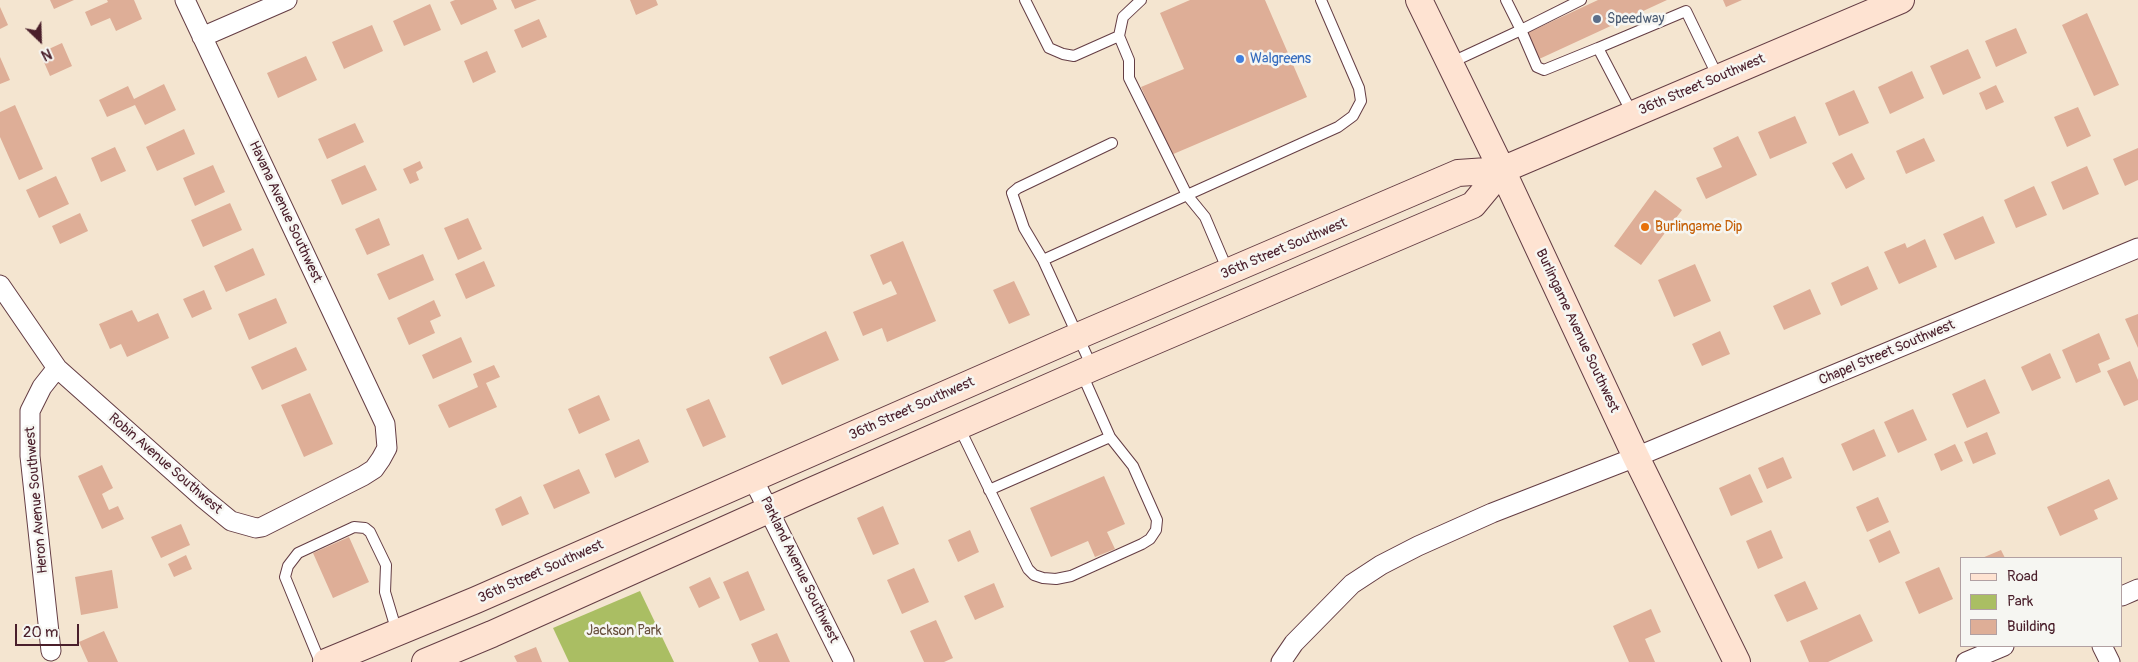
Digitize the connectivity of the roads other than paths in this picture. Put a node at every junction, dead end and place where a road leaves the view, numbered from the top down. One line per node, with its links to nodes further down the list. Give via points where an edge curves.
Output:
1 (185, 0): 14 (street, Havana Avenue Southwest)
2 (287, 0): 14 (street)
3 (1025, 0): 13 (lane, via 1049,48 1063,54 1074,56)
4 (1141, 0): 13 (lane, via 1123,17)
5 (1321, 0): 21 (lane, via 1359,88 1360,101 1354,116 1338,127)
6 (1419, 0): 16 (street, Burlingame Avenue Southwest)
7 (1506, 0): 12 (lane)
8 (1581, 0): 12 (lane)
9 (1681, 0): 11 (lane)
10 (1899, 0): 17 (street, 36th Street Southwest)
11 (1686, 10): 15 (lane); 17 (lane)
12 (1521, 30): 15 (lane, via 1537,67 1544,70); 16 (lane)
13 (1119, 36): 21 (lane, via 1129,60 1130,78)
14 (202, 37): 30 (street, Havana Avenue Southwest)
15 (1598, 48): 18 (lane)
16 (1450, 63): 20 (street, Burlingame Avenue Southwest)
17 (1718, 78): 18 (street, 36th Street Southwest)
18 (1632, 114): 20 (street, 36th Street Southwest)
19 (1112, 143): 23 (lane, via 1012,193 1024,228)
20 (1502, 170): 24 (street, 36th Street Southwest, via 1458,173); 27 (street, 36th Street Southwest, via 1473,204); 33 (street, Burlingame Avenue Southwest)
21 (1187, 195): 23 (lane); 24 (lane, via 1205,217)
22 (2138, 248): 33 (street, Chapel Street Southwest)
23 (1043, 260): 26 (lane)
24 (1229, 273): 26 (street, 36th Street Southwest); 27 (street, via 1220,293)
25 (0, 285): 28 (street)
26 (1078, 336): 29 (lane); 34 (street, 36th Street Southwest)
27 (1147, 344): 29 (street, 36th Street Southwest)
28 (57, 368): 30 (street, Robin Avenue Southwest, via 231,521 256,528 325,497 374,469 387,448); 42 (street, Heron Avenue Southwest, via 42,387 30,411 30,456)
29 (1087, 371): 31 (street, 36th Street Southwest); 32 (lane)
30 (385, 424)
31 (959, 427): 35 (lane); 36 (street, 36th Street Southwest)
32 (1110, 437): 35 (lane); 35 (lane, via 1133,466 1157,520 1156,530 1142,544 1079,572 1056,579 1034,575 1028,570)
33 (1636, 457): 47 (street, Chapel Street Southwest, via 1492,513 1381,566 1352,584 1325,609); 48 (street, Burlingame Avenue Southwest)
34 (753, 479): 36 (street, Parkland Avenue Southwest); 39 (street, 36th Street Southwest)
35 (989, 490)
36 (770, 510): 45 (street, 36th Street Southwest); 46 (street, Parkland Avenue Southwest)
37 (2138, 589): 38 (street)
38 (2123, 596)
39 (398, 632): 43 (lane, via 385,592 386,565 370,532 365,528 354,528 298,553 285,576); 44 (street, 36th Street Southwest)
40 (2002, 647): 49 (street)
41 (2102, 647): 50 (street)
42 (51, 651)
43 (320, 662)
44 (326, 662)
45 (425, 662)
46 (844, 662)
47 (1281, 662)
48 (1737, 662)
49 (1966, 662)
50 (2110, 662)

